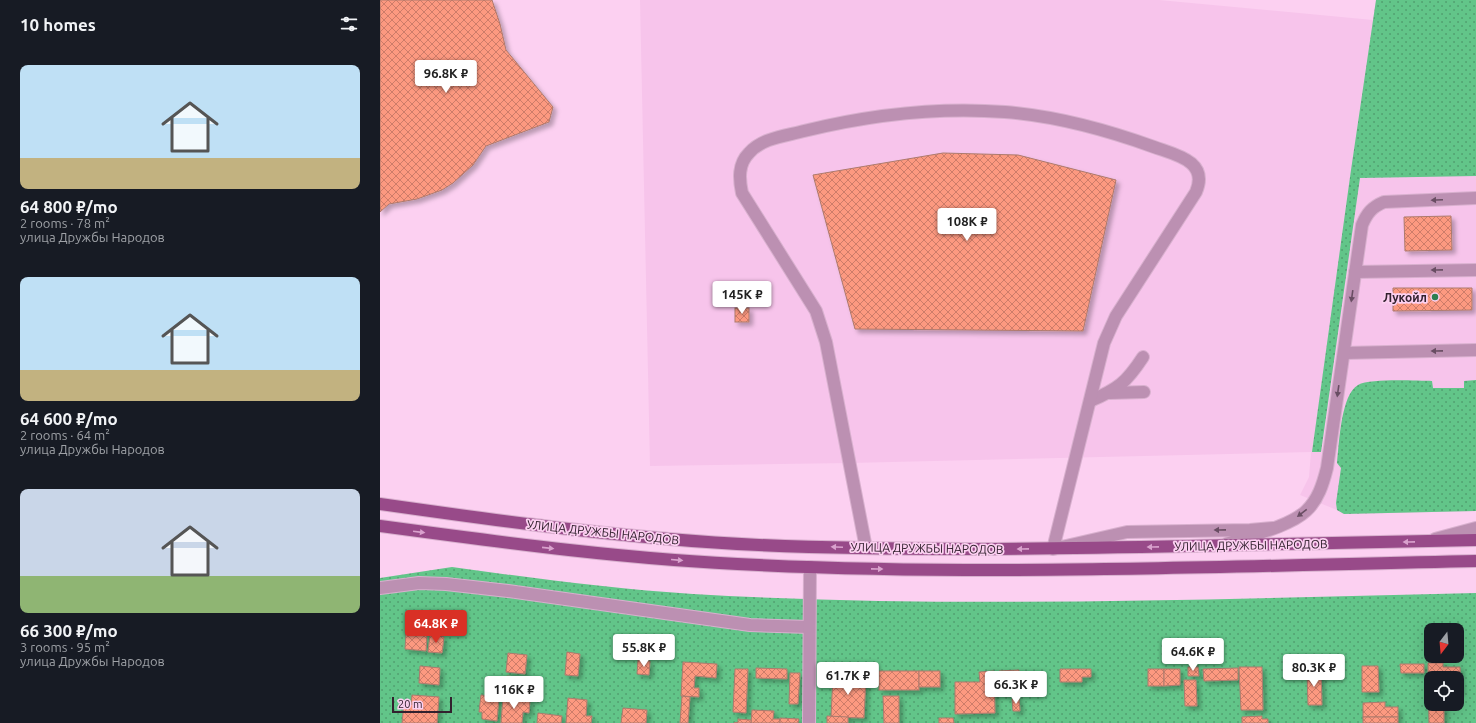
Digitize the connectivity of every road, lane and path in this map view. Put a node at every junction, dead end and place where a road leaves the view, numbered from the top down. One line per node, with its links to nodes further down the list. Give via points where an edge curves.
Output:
1 (1476, 198): 3 (lane, one-way to 3, via 1384,202 1374,206 1362,225)
2 (1476, 270): 3 (lane, one-way to 3)
3 (1355, 272): 5 (lane, one-way to 5)
4 (1476, 350): 5 (lane, one-way to 5)
5 (1344, 353): 12 (lane, one-way to 12, via 1327,468 1321,489 1306,512)
6 (1143, 357): 8 (lane, via 1123,383)
7 (1144, 392): 8 (lane)
8 (1110, 393): 9 (lane)
9 (1090, 401): 17 (lane, via 1104,343 1116,316 1199,185 1199,175 1195,166 1186,158 1087,126 1006,112 976,111 932,112 826,125 769,140 757,146 743,161 739,181 742,193 816,311 826,342); 18 (lane)
10 (380, 504): 17 (main road, УЛИЦА ДРУЖБЫ НАРОДОВ, one-way to 10, via 760,545 623,535)
11 (380, 526): 20 (main road, УЛИЦА ДРУЖБЫ НАРОДОВ, one-way to 20, via 613,554 719,563)
12 (1273, 528): 16 (lane); 18 (lane, one-way to 18, via 1127,532)
13 (1476, 528): 15 (lane)
14 (1476, 540): 15 (main road, УЛИЦА ДРУЖБЫ НАРОДОВ)
15 (1426, 541): 16 (main road, УЛИЦА ДРУЖБЫ НАРОДОВ, one-way to 16)
16 (1222, 545): 18 (main road, УЛИЦА ДРУЖБЫ НАРОДОВ, one-way to 18)
17 (866, 548): 18 (main road, УЛИЦА ДРУЖБЫ НАРОДОВ, one-way to 17)
18 (1053, 549)
19 (1476, 561): 20 (main road, УЛИЦА ДРУЖБЫ НАРОДОВ, one-way to 19, via 1018,570)
20 (810, 567): 22 (lane)
21 (380, 588): 22 (lane, via 419,583 446,584 750,625)
22 (809, 627): 23 (lane)
23 (809, 723)

